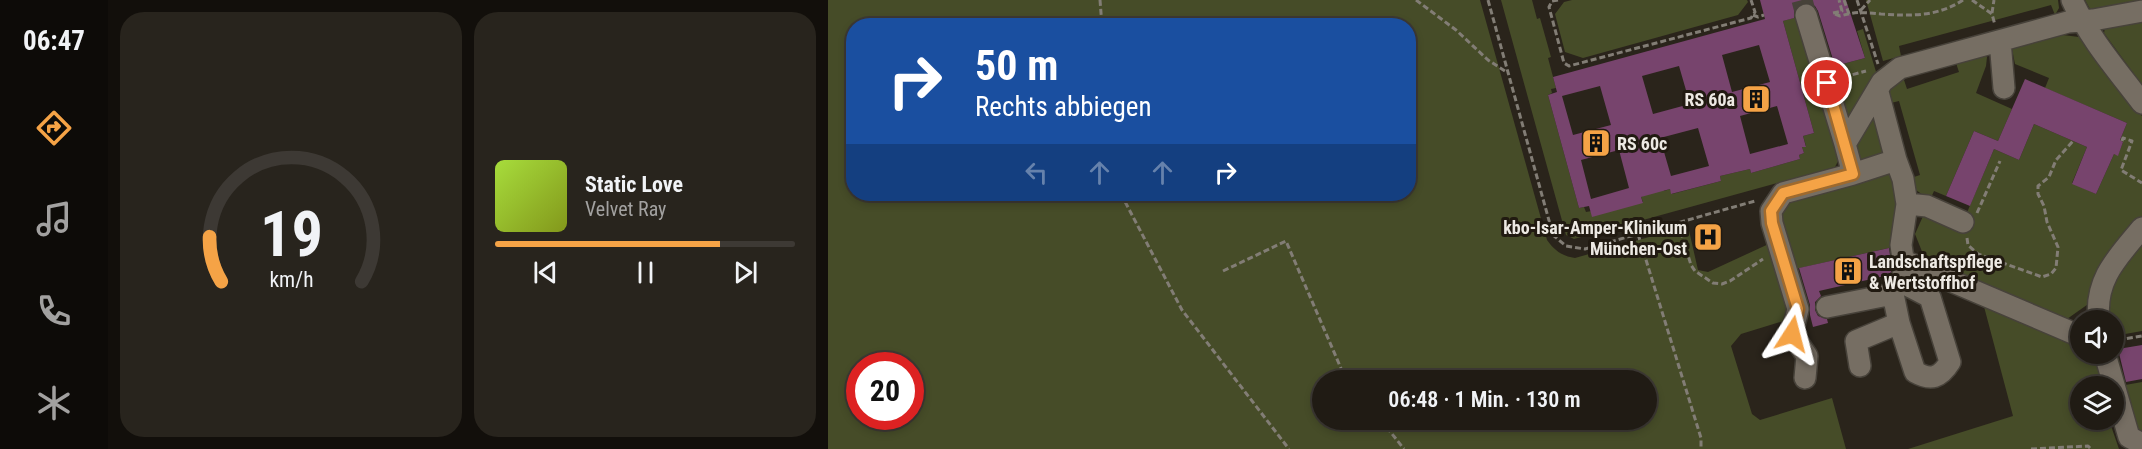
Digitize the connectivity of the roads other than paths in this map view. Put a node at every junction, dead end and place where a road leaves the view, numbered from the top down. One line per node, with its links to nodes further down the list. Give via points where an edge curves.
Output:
1 (2072, 0): 4 (lane)
2 (2142, 11): 4 (lane)
3 (1806, 15): 9 (lane)
4 (2081, 21): 5 (lane); 8 (lane)
5 (2000, 41): 6 (lane, via 1900,68); 7 (lane)
6 (1882, 78): 9 (lane); 10 (lane)
7 (2004, 88)
8 (2142, 103)
9 (1845, 144): 11 (lane)
10 (1896, 160): 11 (lane); 12 (lane)
11 (1853, 174): 23 (lane, via 1783,193 1771,211 1798,309 1792,334 1808,356)
12 (1907, 204): 13 (lane, via 1927,206); 15 (lane, via 1900,245)
13 (1969, 225)
14 (2142, 228): 18 (lane, via 2113,263 2101,286)
15 (1904, 261): 16 (lane, via 1905,272); 20 (lane)
16 (1897, 288): 17 (lane); 19 (lane); 19 (lane, via 1930,297 1950,362 1944,371 1934,377 1915,372)
17 (1827, 307)
18 (2098, 310)
19 (1899, 323): 22 (lane, via 1856,341)
20 (2070, 331)
21 (2118, 364): 24 (lane)
22 (1860, 366)
23 (1805, 378)
24 (2134, 443)

